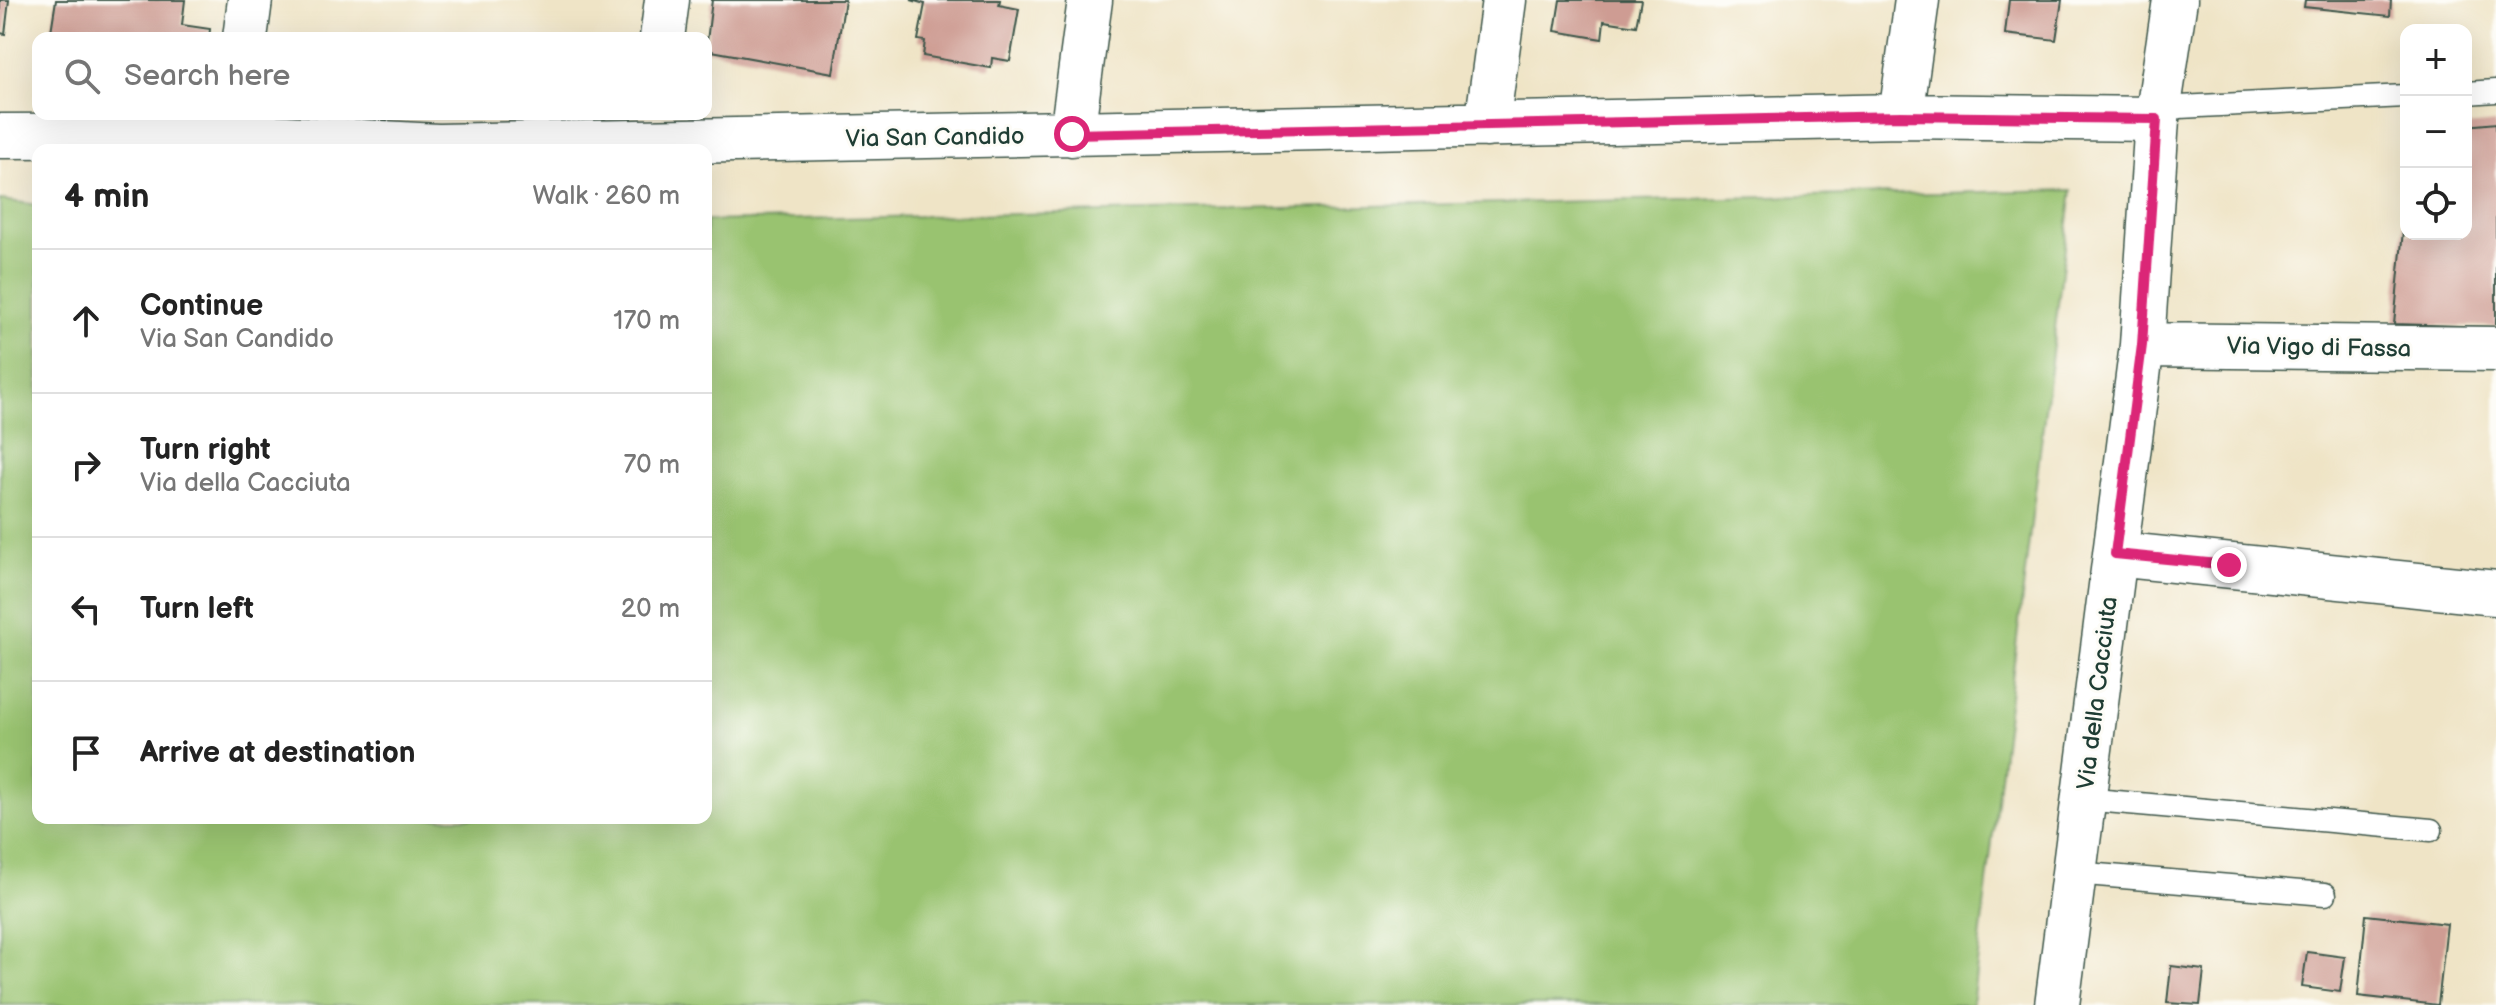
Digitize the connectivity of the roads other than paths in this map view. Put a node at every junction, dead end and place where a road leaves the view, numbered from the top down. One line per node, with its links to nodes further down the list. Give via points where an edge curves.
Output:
1 (250, 0): 7 (street)
2 (667, 0): 8 (street)
3 (1090, 0): 17 (street)
4 (1504, 0): 15 (street)
5 (1917, 0): 13 (street)
6 (2175, 0): 12 (street, Via della Cacciuta)
7 (246, 32)
8 (663, 32)
9 (2496, 91): 10 (lane)
10 (2472, 93)
11 (2400, 96): 12 (lane)
12 (2158, 114): 13 (street, Via San Candido); 21 (street, Via della Cacciuta)
13 (1901, 116): 15 (street, Via San Candido)
14 (233, 124): 18 (street, Via San Candido); 19 (street, Via San Candido)
15 (1487, 125): 17 (street, Via San Candido)
16 (650, 128): 17 (street, Via San Candido); 20 (street, Via San Candido)
17 (1072, 134)
18 (0, 136)
19 (419, 144)
20 (462, 144)
21 (2142, 345): 22 (street, Via Vigo di Fassa); 23 (street, Via della Cacciuta)
22 (2496, 349)
23 (2115, 554): 24 (street); 25 (street, Via della Cacciuta)
24 (2496, 593)
25 (2083, 799): 26 (lane); 27 (street, Via della Cacciuta)
26 (2431, 830)
27 (2074, 873): 28 (lane); 29 (street, Via della Cacciuta)
28 (2325, 894)
29 (2057, 1005)

